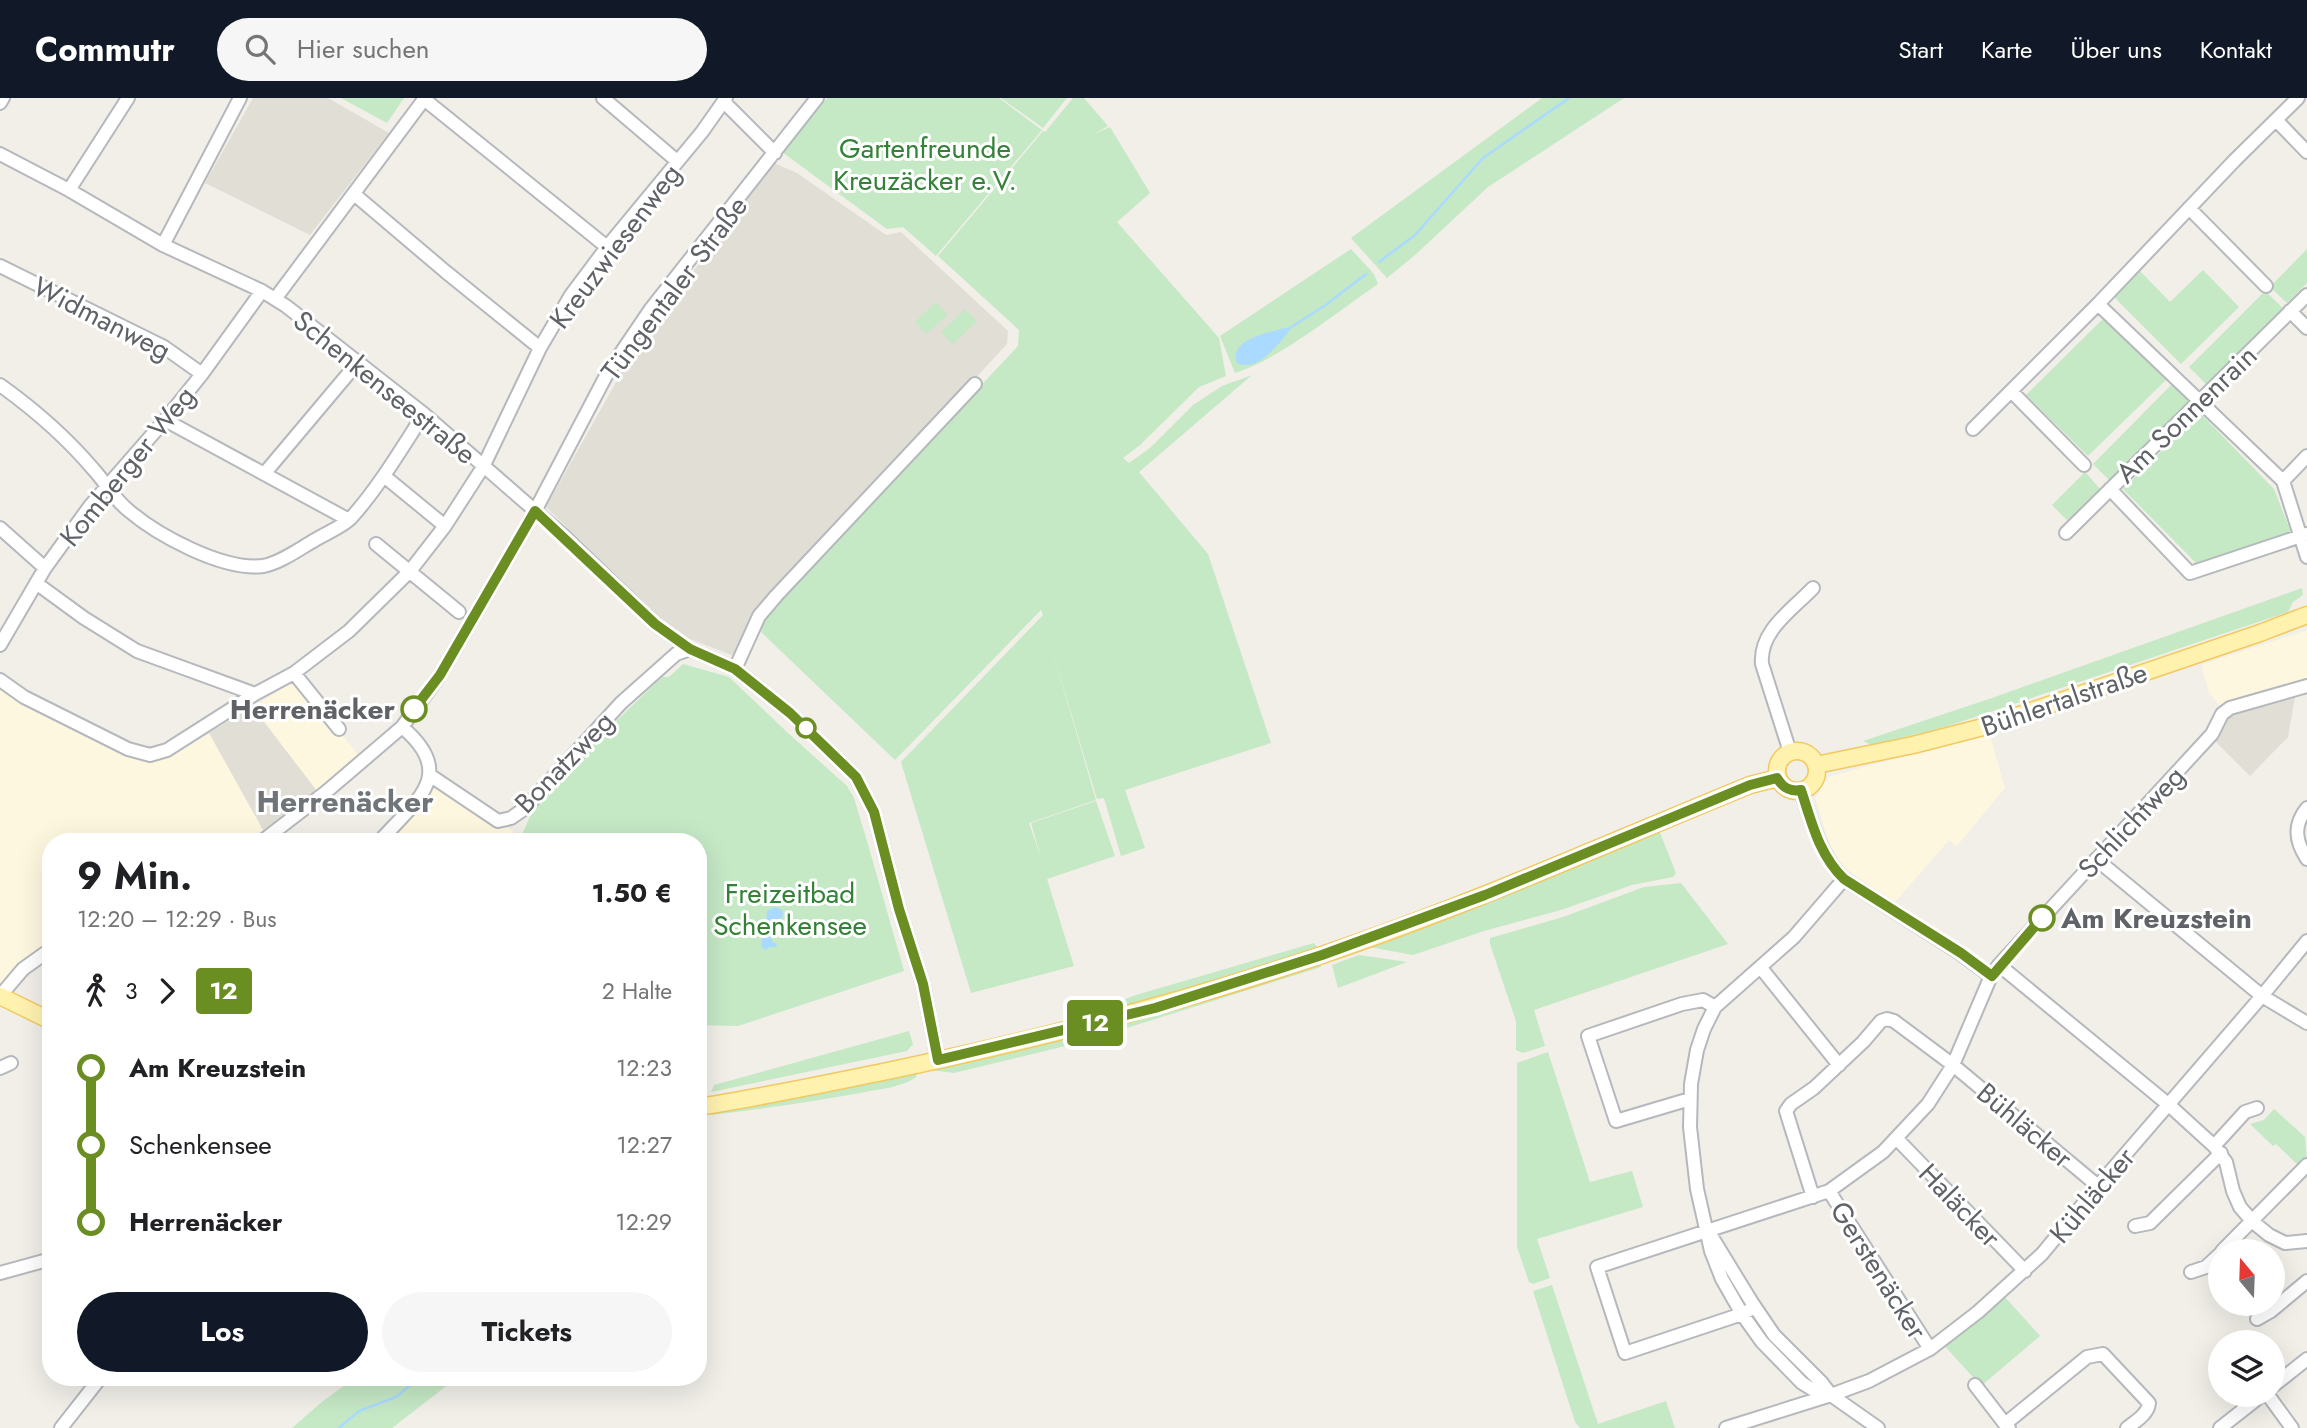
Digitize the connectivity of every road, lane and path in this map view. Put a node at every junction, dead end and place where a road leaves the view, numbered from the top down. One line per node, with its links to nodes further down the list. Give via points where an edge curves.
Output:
1 (3, 98): 9 (street)
2 (128, 98): 15 (street)
3 (240, 98): 18 (street)
4 (425, 98): 16 (street); 19 (street)
5 (603, 98): 14 (street)
6 (817, 98): 12 (street, Tüngentaler Straße)
7 (2298, 98): 10 (street)
8 (725, 100): 12 (street); 14 (street, Kreuzwiesenweg)
9 (0, 103)
10 (2276, 120): 11 (street); 17 (street)
11 (2307, 152)
12 (775, 153): 46 (street, Tüngentaler Straße, via 629,340)
13 (0, 154): 15 (street, Schenkenseestraße)
14 (677, 162): 19 (street, Kreuzwiesenweg)
15 (69, 190): 18 (street, Schenkenseestraße)
16 (354, 194): 24 (street); 28 (street)
17 (2189, 208): 21 (street); 25 (street)
18 (163, 245): 22 (street, Schenkenseestraße)
19 (607, 247): 28 (street, Kreuzwiesenweg)
20 (0, 266): 30 (street, Widmanweg, via 164,347)
21 (2266, 286)
22 (262, 291): 24 (street, Schenkenseestraße); 30 (street, Komberger Weg)
23 (2307, 295): 26 (street, Am Sonnenrain)
24 (275, 299): 29 (street, Schenkenseestraße)
25 (2098, 304): 33 (street); 34 (street)
26 (2290, 311): 27 (street); 34 (street, Am Sonnenrain)
27 (2307, 328)
28 (540, 348): 40 (street, Kreuzwiesenweg)
29 (359, 361): 35 (street, Schenkenseestraße); 41 (street)
30 (202, 374): 36 (street, Komberger Weg)
31 (975, 384): 63 (street, via 759,616)
32 (0, 385): 44 (street, via 62,435)
33 (2011, 391): 37 (street); 39 (street)
34 (2200, 401): 43 (street); 45 (street, Am Sonnenrain)
35 (424, 414): 40 (street, Schenkenseestraße); 42 (street)
36 (165, 419): 41 (street); 44 (street, Komberger Weg)
37 (1973, 429)
38 (2307, 456): 43 (street)
39 (2084, 465)
40 (483, 467): 46 (street, Schenkenseestraße); 48 (street, Kreuzwiesenweg)
41 (264, 474): 47 (street)
42 (384, 476): 47 (street); 48 (street)
43 (2283, 481): 51 (street)
44 (107, 488): 47 (street, via 153,529 208,555 250,567 266,566); 55 (street, Komberger Weg)
45 (2109, 489): 50 (street, Am Sonnenrain); 51 (street, via 2190,573)
46 (535, 511): 62 (street, Schenkenseestraße, via 655,624); 68 (street, Tüngentaler Straße, via 440,675)
47 (349, 520)
48 (445, 526): 56 (street, Kreuzwiesenweg)
49 (0, 528): 55 (street)
50 (2066, 533)
51 (2304, 535): 53 (street); 54 (street)
52 (376, 544): 56 (street)
53 (2307, 548)
54 (2307, 557)
55 (45, 568): 57 (street, Komberger Weg)
56 (410, 571): 59 (street); 64 (street, Kreuzwiesenweg, via 349,631)
57 (36, 583): 61 (street, Komberger Weg); 67 (street, via 138,652)
58 (1814, 589): 70 (street, via 1767,635 1761,652)
59 (459, 612)
60 (2307, 615): 71 (main road, Bühlertalstraße, via 1987,726)
61 (0, 645)
62 (690, 649): 63 (street, Schenkenseestraße); 72 (street, Bonatzweg, via 676,654 621,703 511,818 498,821)
63 (735, 669): 90 (street, Schenkenseestraße, via 790,713 864,789 923,984)
64 (294, 673): 67 (street, Kreuzwiesenweg); 69 (street)
65 (0, 680): 67 (street, Kreuzwiesenweg, via 24,698 128,749 150,755 167,750)
66 (2307, 686): 78 (street, Schlichtweg, via 2222,714 2212,734)
67 (256, 694)
68 (401, 727): 72 (street, via 427,757); 76 (street, Tüngentaler Straße)
69 (339, 729)
70 (1790, 752): 71 (main road, via 1803,752); 73 (main road, via 1777,765)
71 (1816, 765): 74 (main road, via 1815,778)
72 (431, 776): 77 (street, via 424,791)
73 (1777, 778): 74 (main road, via 1790,790); 90 (main road, via 1322,955 1155,1008)
74 (1801, 790): 80 (street, via 1823,851)
75 (2307, 808): 79 (street, via 2297,830)
76 (273, 833)
77 (387, 833)
78 (2096, 859): 84 (street, Schlichtweg); 86 (street)
79 (2307, 859)
80 (1844, 879): 83 (street); 84 (street)
81 (2307, 941): 86 (street, Kühläcker)
82 (42, 955): 85 (street, via 23,968)
83 (1761, 968): 87 (street); 91 (street)
84 (1995, 970): 92 (street, Schlichtweg); 94 (street)
85 (0, 996): 88 (main road)
86 (2262, 996): 89 (street); 94 (street, Kühläcker)
87 (1715, 1007): 93 (street, via 1697,1050); 93 (street, via 1703,1000 1682,1003 1588,1036 1616,1121)
88 (42, 1017)
89 (2307, 1023)
90 (938, 1060): 95 (main road)
91 (1839, 1065): 92 (street, Bühläcker, via 1886,1019); 102 (street, via 1786,1111)
92 (1953, 1065): 97 (street, Schlichtweg); 100 (street, Bühläcker)
93 (1690, 1099): 105 (street, via 1696,1189)
94 (2169, 1105): 98 (street); 100 (street, Kühläcker)
95 (707, 1106)
96 (2258, 1108): 98 (street, via 2245,1112)
97 (1896, 1139): 101 (street, Schlichtweg); 110 (street, Haläcker)
98 (2217, 1149): 103 (street, via 2226,1162 2240,1207); 104 (street, via 2150,1223)
99 (2307, 1165): 103 (street)
100 (2098, 1186): 110 (street, Kühläcker)
101 (1829, 1191): 102 (street, Schlichtweg); 117 (street, Gerstenäcker)
102 (1813, 1197): 105 (street, Schlichtweg)
103 (2253, 1222): 106 (street); 107 (street, via 2285,1243)
104 (2136, 1226)
105 (1708, 1231): 114 (street); 115 (street, via 1722,1279); 115 (street, Schlichtweg, via 1597,1267 1625,1353)
106 (2235, 1239)
107 (2307, 1241)
108 (42, 1261): 112 (street)
109 (2208, 1265): 111 (street)
110 (2025, 1271): 117 (street, Kühläcker)
111 (2192, 1272)
112 (0, 1273)
113 (2307, 1281): 116 (street)
114 (1755, 1307): 115 (street); 122 (street, via 1774,1335)
115 (1742, 1314): 122 (street, via 1792,1374 1815,1391)
116 (2257, 1319)
117 (1930, 1349): 122 (street, Kühläcker)
118 (2307, 1359): 119 (street)
119 (2285, 1376)
120 (1975, 1385): 125 (street)
121 (94, 1386): 126 (street)
122 (1831, 1395): 127 (street, Kühläcker); 128 (street)
123 (2247, 1407): 130 (street)
124 (2277, 1407): 131 (street)
125 (2007, 1426): 129 (street, via 2087,1357 2104,1354 2149,1403)
126 (61, 1428)
127 (1726, 1428)
128 (1878, 1428)
129 (2127, 1428)
130 (2220, 1428)
131 (2292, 1428)

